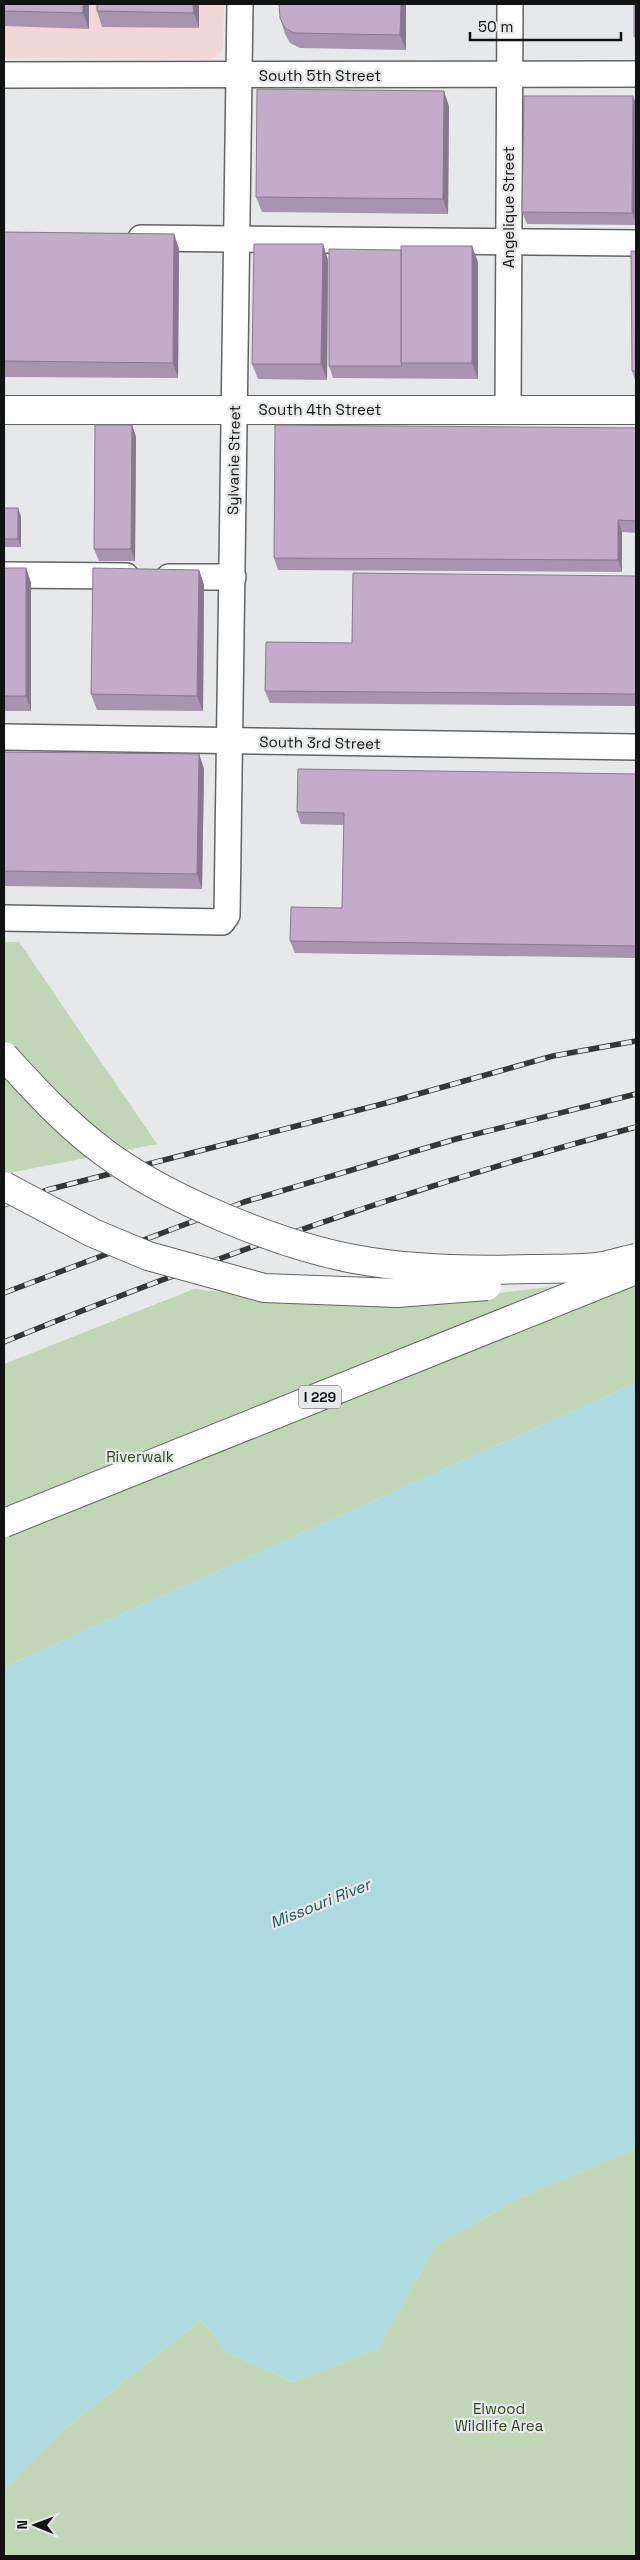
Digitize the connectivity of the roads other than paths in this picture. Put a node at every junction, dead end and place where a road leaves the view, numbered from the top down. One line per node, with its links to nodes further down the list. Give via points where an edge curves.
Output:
1 (240, 4): 6 (street, Sylvanie Street)
2 (510, 4): 3 (street, Angelique Street)
3 (509, 74): 4 (street, South 5th Street); 6 (street, South 5th Street); 9 (street, Angelique Street)
4 (636, 74)
5 (4, 75): 6 (street, South 5th Street)
6 (240, 76): 8 (street, Sylvanie Street)
7 (120, 238): 8 (street)
8 (237, 238): 9 (street); 11 (street, Sylvanie Street)
9 (509, 242): 10 (street); 13 (street, Angelique Street)
10 (636, 243)
11 (235, 409): 12 (main road, South 4th Street); 13 (main road, South 4th Street); 16 (street, Sylvanie Street)
12 (4, 410)
13 (508, 410): 14 (main road, South 4th Street)
14 (636, 410)
15 (4, 575): 16 (street)
16 (233, 577): 18 (street, Sylvanie Street)
17 (4, 737): 18 (street, South 3rd Street)
18 (230, 742): 19 (street, South 3rd Street); 20 (street, Sylvanie Street, via 227,915 222,922)
19 (636, 747)
20 (4, 918)
21 (4, 1056): 23 (main road, bridge, via 69,1123 105,1153 193,1203 298,1244 353,1259 429,1269 602,1266)
22 (4, 1186): 23 (main road, bridge, via 93,1233 148,1256 264,1288 332,1292 424,1291 488,1286)
23 (636, 1258)
24 (636, 1270): 25 (main road, I 229, bridge)
25 (4, 1524)

